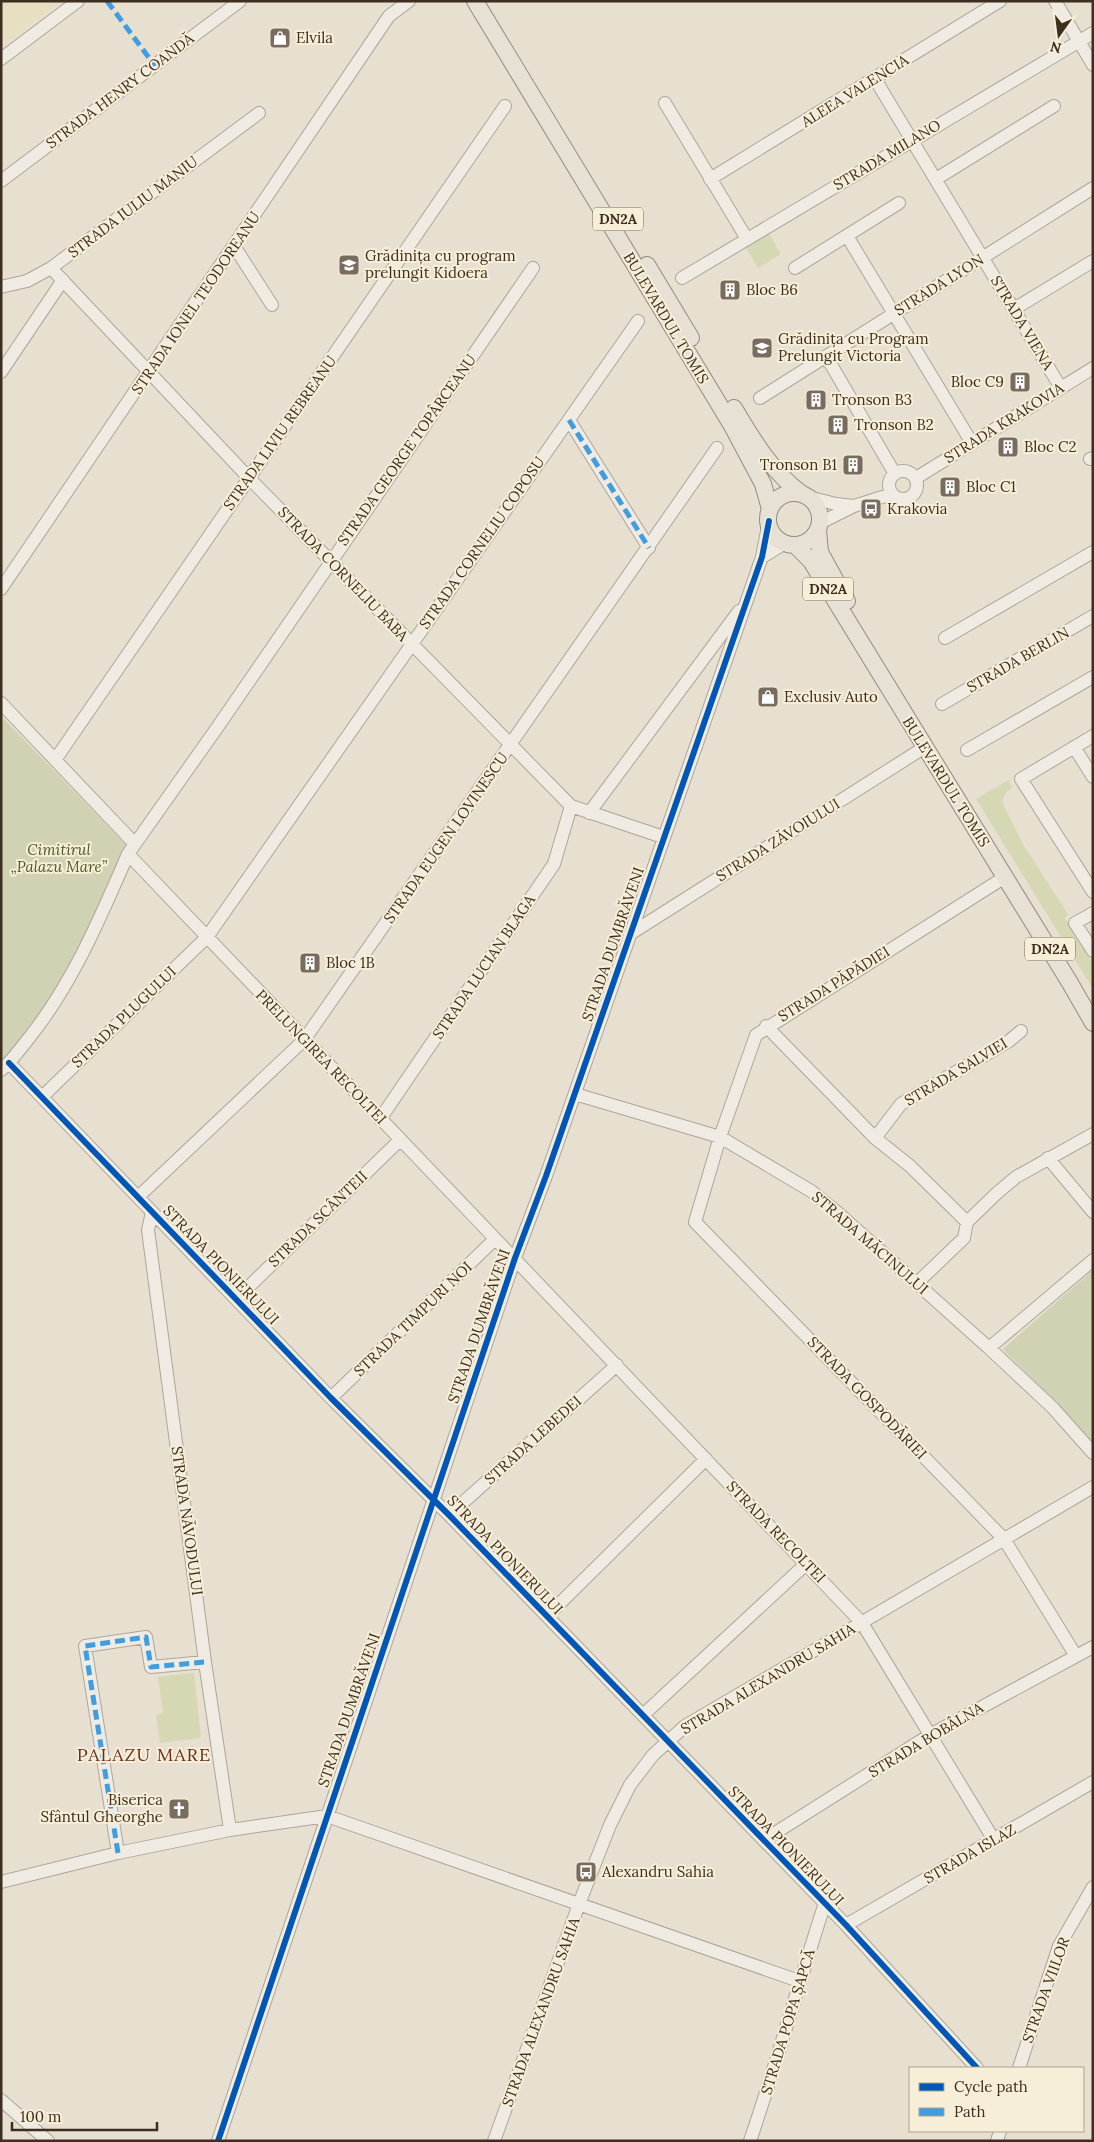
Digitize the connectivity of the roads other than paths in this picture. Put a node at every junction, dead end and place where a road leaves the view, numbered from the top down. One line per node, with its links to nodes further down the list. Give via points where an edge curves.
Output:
1 (78, 1): 10 (street)
2 (240, 1): 20 (street, STRADA HENRY COANDĂ)
3 (409, 1): 25 (street, STRADA IONEL TEODOREANU, via 389,16)
4 (475, 1): 53 (main road, BULEVARDUL TOMIS / DN2A, via 731,424 763,484)
5 (486, 1): 51 (main road, BULEVARDUL TOMIS / DN2A, via 751,437 779,476)
6 (1000, 1): 12 (street, ALEEA VALENCIA)
7 (1055, 1): 9 (street)
8 (1093, 33): 9 (street, STRADA MILANO)
9 (1079, 42): 11 (street); 17 (street, STRADA MILANO)
10 (1, 58)
11 (1093, 65)
12 (875, 79): 17 (street, STRADA VIENA); 18 (street, ALEEA VALENCIA)
13 (664, 103): 18 (street)
14 (505, 106): 48 (street, STRADA LIVIU REBREANU)
15 (1054, 106): 19 (street)
16 (259, 113): 28 (street, STRADA IULIU MANIU)
17 (913, 140): 19 (street, STRADA VIENA); 24 (street, STRADA MILANO)
18 (710, 179): 24 (street)
19 (936, 179): 26 (street, STRADA VIENA)
20 (1, 181)
21 (1093, 188): 26 (street, STRADA LYON)
22 (899, 204): 23 (street)
23 (847, 236): 30 (street); 36 (street)
24 (746, 239): 31 (street, STRADA MILANO)
25 (234, 246): 34 (street); 41 (street, STRADA IONEL TEODOREANU)
26 (983, 257): 35 (street, STRADA VIENA); 36 (street, STRADA LYON)
27 (1093, 261): 35 (street)
28 (51, 268): 32 (street, STRADA CORNELIU BABA); 33 (street, STRADA IULIU MANIU, via 27,281)
29 (533, 268): 59 (street, STRADA GEORGE TOPÂRCEANU)
30 (796, 268)
31 (682, 278)
32 (63, 280): 40 (street); 41 (street, STRADA CORNELIU BABA)
33 (1, 287)
34 (272, 305)
35 (1014, 309): 42 (street, STRADA VIENA)
36 (894, 313): 38 (street, STRADA LYON); 45 (street)
37 (638, 320): 44 (street, STRADA CORNELIU COPOSU)
38 (826, 356): 43 (street, STRADA LYON); 47 (street)
39 (1093, 368): 42 (street, STRADA KRAKOVIA)
40 (1, 372)
41 (150, 372): 48 (street, STRADA CORNELIU BABA); 60 (street, STRADA IONEL TEODOREANU)
42 (1061, 388): 45 (street, STRADA KRAKOVIA)
43 (760, 398)
44 (569, 420): 56 (street); 64 (street, STRADA CORNELIU COPOSU)
45 (972, 443): 49 (street, STRADA KRAKOVIA)
46 (717, 448): 56 (street, STRADA EUGEN LOVINESCU)
47 (895, 474): 49 (street, via 906,471); 50 (street, via 889,484)
48 (249, 478): 59 (street, STRADA CORNELIU BABA); 73 (street, STRADA LIVIU REBREANU)
49 (916, 478): 50 (street, via 918,488 913,496 904,500)
50 (892, 494): 52 (street)
51 (805, 496): 52 (street); 53 (main road, via 783,496); 54 (main road, DN2A, via 818,508)
52 (854, 506): 54 (street)
53 (770, 515): 55 (main road, DN2A, via 772,532); 58 (street, STRADA DUMBRĂVENI)
54 (819, 526): 55 (main road, via 806,542); 85 (main road, BULEVARDUL TOMIS / DN2A, via 820,552 844,596)
55 (790, 544): 58 (street); 70 (main road, BULEVARDUL TOMIS / DN2A, via 811,561)
56 (649, 548): 69 (street, STRADA EUGEN LOVINESCU)
57 (1093, 552): 63 (street)
58 (762, 557): 61 (street, STRADA DUMBRĂVENI)
59 (331, 561): 64 (street, STRADA CORNELIU BABA); 78 (street, STRADA GEORGE TOPÂRCEANU)
60 (1, 589)
61 (746, 601): 76 (street); 77 (street, STRADA DUMBRĂVENI)
62 (1093, 616): 67 (street, STRADA BERLIN)
63 (945, 638)
64 (411, 644): 69 (street, STRADA CORNELIU BABA); 83 (street, STRADA CORNELIU COPOSU)
65 (1093, 677): 72 (street)
66 (1, 703): 73 (street, PRELUNGIREA RECOLTEI)
67 (942, 704)
68 (1093, 736): 71 (street)
69 (511, 745): 75 (street, STRADA CORNELIU BABA); 89 (street, STRADA EUGEN LOVINESCU)
70 (925, 747): 79 (main road, BULEVARDUL TOMIS / DN2A); 82 (street, STRADA ZĂVOIULUI)
71 (1074, 747): 74 (street); 80 (street, via 1021,779)
72 (967, 750)
73 (55, 760): 78 (street, PRELUNGIREA RECOLTEI)
74 (1093, 778)
75 (571, 806): 76 (street, STRADA CORNELIU BABA); 93 (street, STRADA LUCIAN BLAGA, via 554,864)
76 (590, 813): 77 (street, STRADA CORNELIU BABA)
77 (663, 837): 82 (street, STRADA DUMBRĂVENI)
78 (132, 849): 83 (street, PRELUNGIREA RECOLTEI); 90 (street, STRADA GEORGE TOPÂRCEANU, via 76,966 44,1019)
79 (1005, 877): 86 (main road, BULEVARDUL TOMIS / DN2A); 87 (street, STRADA PĂPĂDIEI)
80 (1093, 892)
81 (1093, 913): 84 (street, via 1075,923)
82 (630, 934): 91 (street, STRADA DUMBRĂVENI)
83 (207, 937): 89 (street, PRELUNGIREA RECOLTEI); 92 (street, STRADA PLUGULUI)
84 (1093, 951)
85 (1093, 1002)
86 (1093, 1023)
87 (766, 1026): 95 (street, STRADA PĂPĂDIEI, via 756,1035); 96 (street)
88 (1021, 1031): 96 (street, STRADA SALVIEI, via 901,1104)
89 (304, 1040): 93 (street, PRELUNGIREA RECOLTEI); 99 (street, STRADA EUGEN LOVINESCU)
90 (5, 1066): 92 (street, STRADA PIONIERULUI)
91 (575, 1094): 95 (street, STRADA MĂCINULUI); 104 (street, STRADA DUMBRĂVENI)
92 (42, 1097): 99 (street, STRADA PIONIERULUI)
93 (380, 1119): 97 (street, PRELUNGIREA RECOLTEI)
94 (1093, 1134): 98 (street)
95 (720, 1137): 106 (street, STRADA MĂCINULUI, via 811,1191); 116 (street, STRADA GOSPODĂRIEI, via 695,1222)
96 (875, 1138): 102 (street, via 910,1166)
97 (400, 1140): 103 (street, PRELUNGIREA RECOLTEI); 107 (street, STRADA SCÂNTEII)
98 (1048, 1158): 101 (street); 102 (street, via 1016,1177)
99 (138, 1197): 100 (street, STRADA PIONIERULUI)
100 (152, 1212): 107 (street, STRADA PIONIERULUI); 122 (street, STRADA NĂVODULUI, via 148,1230)
101 (1093, 1212)
102 (968, 1222): 106 (street, via 964,1238)
103 (494, 1240): 104 (street, PRELUNGIREA RECOLTEI); 110 (street, STRADA TIMPURI NOI)
104 (515, 1258): 109 (street, STRADA RECOLTEI); 114 (street, STRADA DUMBRĂVENI)
105 (1093, 1260): 108 (street)
106 (917, 1283): 108 (street, STRADA MĂCINULUI)
107 (236, 1299): 110 (street, STRADA PIONIERULUI)
108 (989, 1348): 111 (street, STRADA MĂCINULUI, via 1053,1408)
109 (616, 1365): 112 (street, STRADA RECOLTEI); 115 (street, STRADA LEBEDEI)
110 (332, 1398): 114 (street, STRADA PIONIERULUI)
111 (1093, 1453)
112 (706, 1459): 117 (street, STRADA RECOLTEI); 118 (street)
113 (1093, 1487): 116 (street, STRADA ALEXANDRU SAHIA)
114 (434, 1499): 115 (street, STRADA PIONIERULUI); 127 (street, STRADA DUMBRĂVENI)
115 (449, 1515): 118 (street, STRADA PIONIERULUI)
116 (1004, 1539): 119 (street, STRADA ALEXANDRU SAHIA); 121 (street, STRADA GOSPODĂRIEI)
117 (806, 1564): 119 (street, STRADA RECOLTEI); 123 (street)
118 (547, 1616): 123 (street, STRADA PIONIERULUI)
119 (862, 1623): 124 (street, STRADA RECOLTEI); 125 (street, STRADA ALEXANDRU SAHIA, via 685,1726)
120 (1093, 1647): 121 (street, STRADA BOBÂLNA)
121 (1076, 1656): 124 (street, STRADA BOBÂLNA)
122 (206, 1662): 128 (street, STRADA NĂVODULUI); 131 (street, via 151,1667 146,1637 85,1646)
123 (643, 1715): 125 (street, STRADA PIONIERULUI)
124 (930, 1735): 129 (street, STRADA BOBÂLNA); 130 (street, STRADA RECOLTEI)
125 (668, 1741): 129 (street, STRADA PIONIERULUI); 134 (street, STRADA ALEXANDRU SAHIA, via 630,1784)
126 (1093, 1782): 130 (street, STRADA ISLAZ)
127 (327, 1816): 128 (street); 134 (street); 142 (street, STRADA DUMBRĂVENI)
128 (230, 1830): 131 (street)
129 (764, 1840): 135 (street, STRADA PIONIERULUI)
130 (994, 1840): 136 (street, STRADA ISLAZ)
131 (118, 1853): 132 (street)
132 (1, 1882)
133 (1093, 1887): 139 (street, STRADA VIILOR, via 1059,1946)
134 (579, 1904): 137 (street); 143 (street, STRADA ALEXANDRU SAHIA)
135 (825, 1904): 136 (street, STRADA PIONIERULUI); 137 (street, STRADA POPA ȘAPCĂ)
136 (846, 1925): 138 (street, STRADA PIONIERULUI)
137 (799, 1981): 144 (street, STRADA POPA ȘAPCĂ)
138 (977, 2067)
139 (1019, 2067)
140 (1, 2100): 141 (street)
141 (46, 2140)
142 (218, 2141)
143 (494, 2141)
144 (750, 2141)

